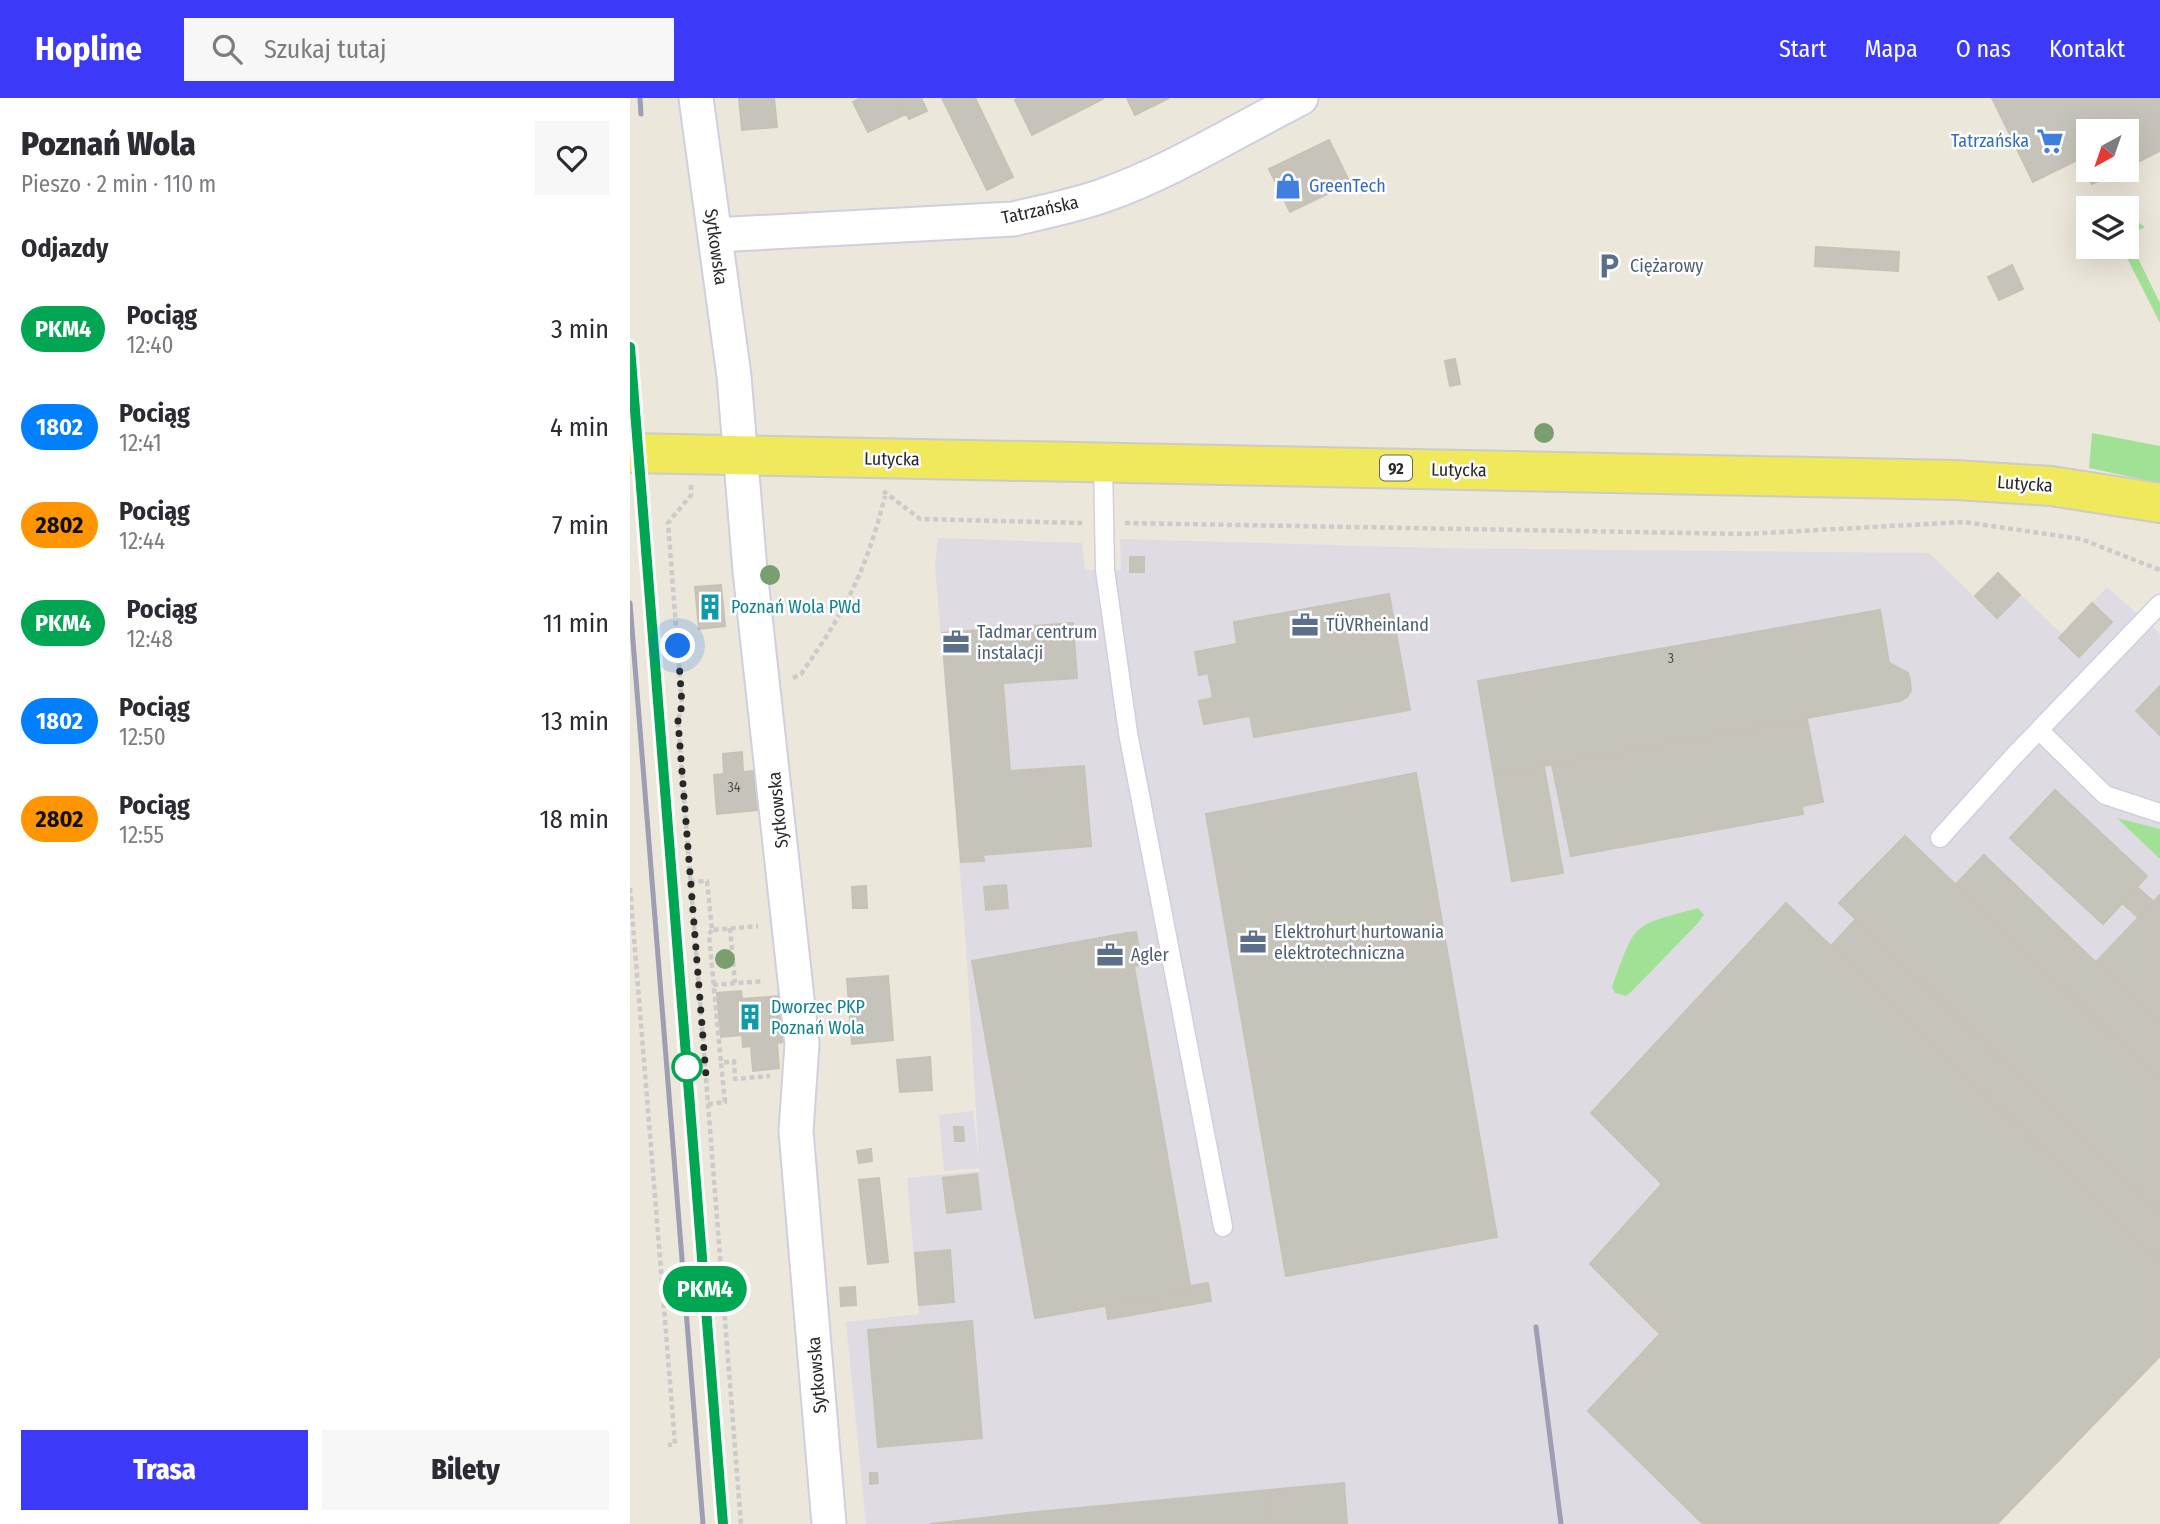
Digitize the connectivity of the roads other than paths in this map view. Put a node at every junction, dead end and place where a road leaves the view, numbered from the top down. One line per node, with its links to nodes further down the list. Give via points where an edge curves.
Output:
1 (696, 98): 3 (street, Sytkowska)
2 (1301, 98): 3 (street, Tatrzańska, via 1159,171 1103,195 1048,211 1013,219)
3 (715, 235): 5 (street, Sytkowska)
4 (630, 453): 5 (main road, Lutycka / 92)
5 (741, 454): 6 (main road, Lutycka / 92); 13 (street, Sytkowska, via 796,978 802,1073 796,1131)
6 (1103, 463): 7 (main road, Lutycka / 92, via 1956,480 2051,486); 12 (lane, via 1105,570 1128,733)
7 (2160, 503)
8 (2160, 604): 9 (lane)
9 (2040, 731): 10 (lane, via 2105,795); 11 (lane)
10 (2160, 813)
11 (1940, 838)
12 (1223, 1227)
13 (829, 1524)

